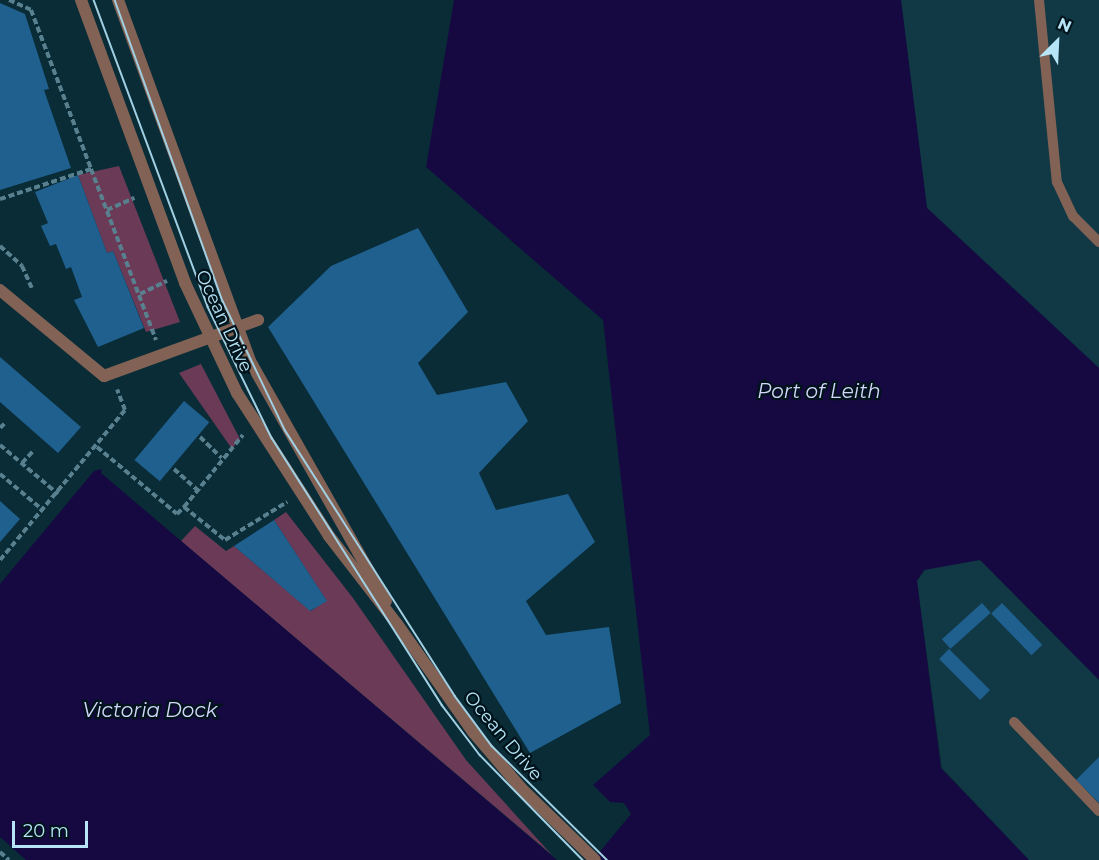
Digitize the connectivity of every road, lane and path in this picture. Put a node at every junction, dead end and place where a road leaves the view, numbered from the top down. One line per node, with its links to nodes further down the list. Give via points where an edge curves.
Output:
1 (9, 0): 5 (path, via 31,10)
2 (81, 0): 17 (street, Ocean Drive)
3 (118, 0): 16 (street, Ocean Drive)
4 (1039, 0): 9 (lane, via 1057,182 1072,216)
5 (91, 169): 7 (path); 8 (path)
6 (135, 198): 8 (path)
7 (0, 199)
8 (107, 210): 14 (path)
9 (1099, 242)
10 (0, 246): 12 (path, via 22,266)
11 (168, 281): 14 (path)
12 (32, 288)
13 (0, 290): 19 (street, via 95,372)
14 (140, 294): 18 (path)
15 (258, 320): 16 (street)
16 (236, 328): 17 (street); 37 (street, Ocean Drive, via 286,430 364,556)
17 (209, 338): 18 (street); 37 (street, Ocean Drive, via 276,457 328,536)
18 (161, 355): 19 (street)
19 (111, 374): 25 (path, via 125,410)
20 (5, 423): 21 (path)
21 (0, 428)
22 (243, 435): 27 (path)
23 (200, 437): 27 (path)
24 (0, 445): 28 (path)
25 (97, 447): 32 (path); 34 (path, via 177,514)
26 (34, 450): 28 (path)
27 (222, 458): 31 (path)
28 (22, 463): 32 (path)
29 (174, 469): 31 (path)
30 (0, 474): 35 (path)
31 (196, 489): 34 (path)
32 (58, 494): 35 (path)
33 (288, 501): 34 (path, via 225,540)
34 (183, 507)
35 (44, 511): 36 (path)
36 (0, 560)
37 (398, 624): 41 (street, Ocean Drive, via 474,733 521,788)
38 (1014, 722): 39 (lane)
39 (1099, 811)
40 (0, 852): 42 (path)
41 (591, 856)
42 (9, 860)

